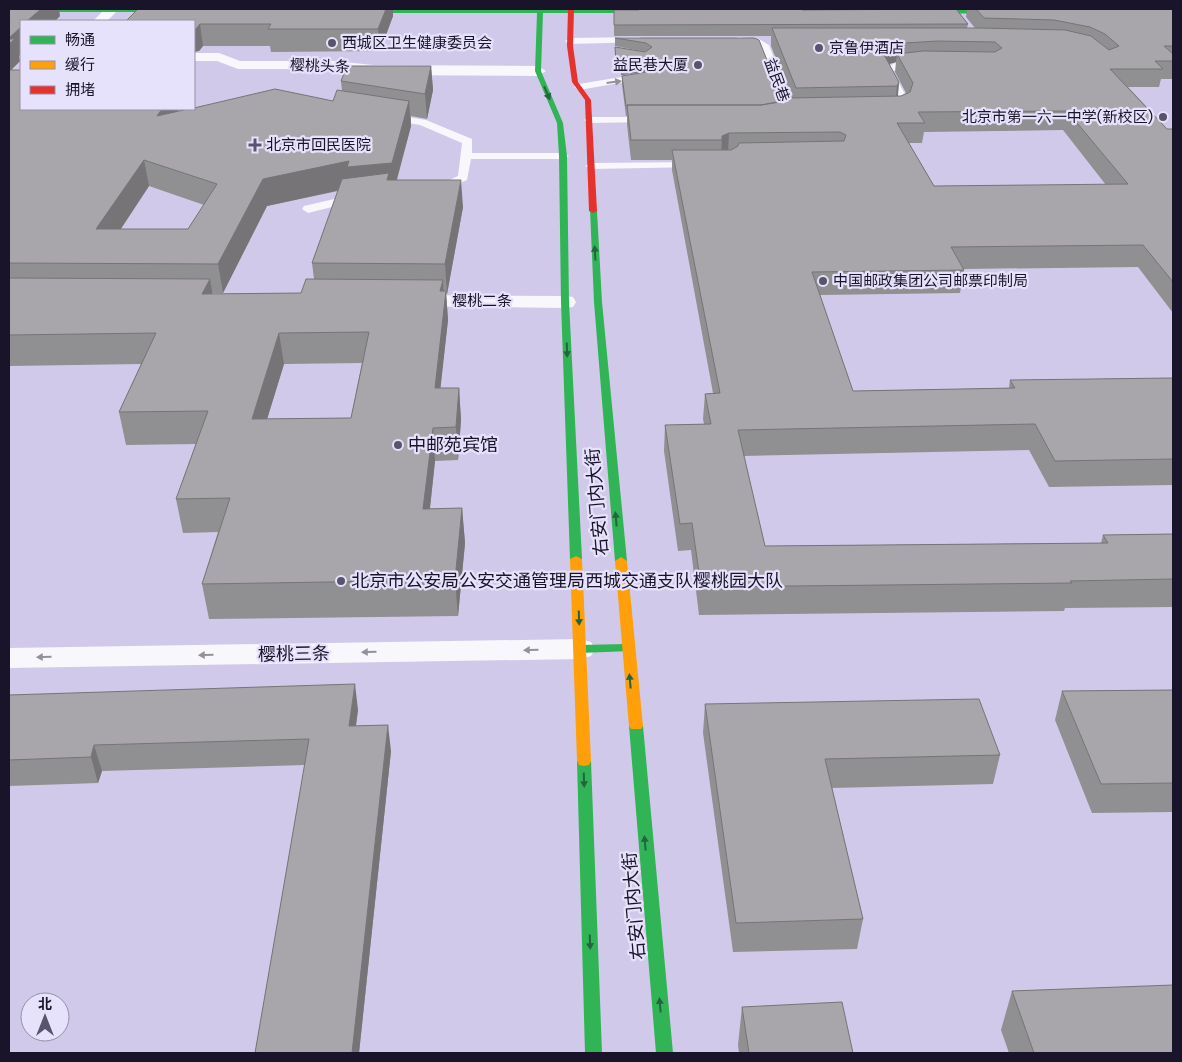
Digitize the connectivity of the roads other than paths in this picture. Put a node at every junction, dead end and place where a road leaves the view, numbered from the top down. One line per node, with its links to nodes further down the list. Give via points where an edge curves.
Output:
1 (9, 10): 2 (main road)
2 (111, 10): 3 (main road); 10 (street)
3 (188, 10)
4 (540, 10): 5 (main road); 6 (main road); 19 (main road, 右安门内大街)
5 (571, 10): 7 (main road); 15 (main road, 右安门内大街)
6 (342, 11)
7 (660, 11)
8 (906, 12): 9 (main road, via 957,15)
9 (1014, 12)
10 (101, 20)
11 (652, 40): 15 (lane)
12 (729, 40): 13 (lane, 益民巷)
13 (756, 41): 14 (lane); 24 (lane, 益民巷, via 764,45 791,112)
14 (774, 41)
15 (570, 43): 16 (lane); 21 (main road, 右安门内大街, via 575,82)
16 (613, 50)
17 (195, 57): 19 (street, 樱桃头条, via 219,57 238,65)
18 (933, 65): 22 (lane, via 889,68 887,70 904,102 903,107)
19 (538, 71): 28 (main road, 右安门内大街, one-way to 28, via 560,123)
20 (648, 76): 21 (lane, one-way to 20)
21 (579, 87): 25 (main road, 右安门内大街, via 588,100)
22 (880, 111)
23 (375, 115): 27 (lane, via 422,122 468,141)
24 (766, 119)
25 (589, 120): 26 (lane); 30 (main road, 右安门内大街)
26 (656, 120)
27 (466, 156): 28 (lane); 31 (lane, via 463,178)
28 (563, 156): 35 (main road, 右安门内大街)
29 (710, 165): 30 (lane)
30 (591, 166): 36 (main road, 右安门内大街, one-way to 30, via 594,302)
31 (424, 192)
32 (368, 197): 33 (lane)
33 (308, 209)
34 (386, 301): 35 (street, 樱桃二条)
35 (569, 302): 37 (main road, 右安门内大街, one-way to 37)
36 (627, 648): 37 (main road); 40 (main road, 右安门内大街, one-way to 36)
37 (580, 649): 38 (street, 樱桃三条, one-way to 38); 39 (main road, 右安门内大街, one-way to 39)
38 (9, 658)
39 (594, 1053)
40 (665, 1053)

